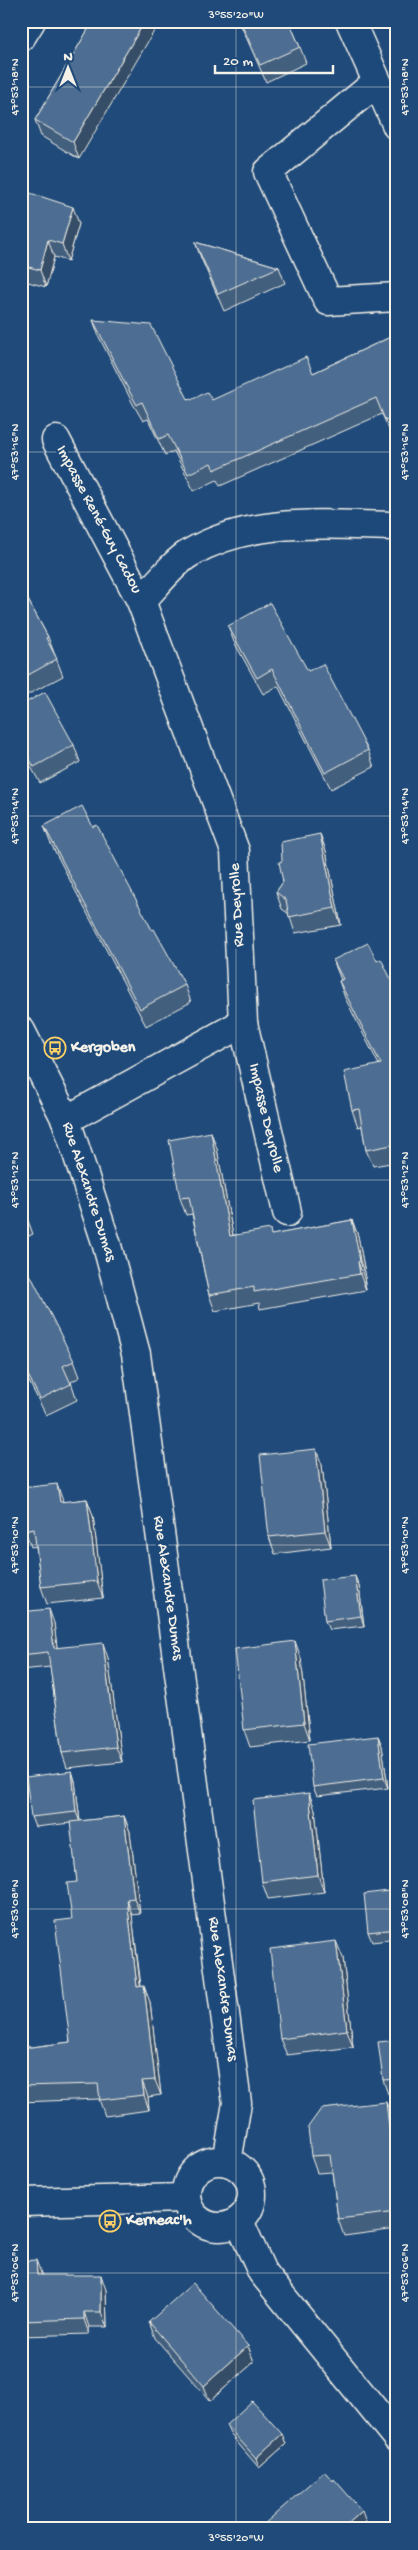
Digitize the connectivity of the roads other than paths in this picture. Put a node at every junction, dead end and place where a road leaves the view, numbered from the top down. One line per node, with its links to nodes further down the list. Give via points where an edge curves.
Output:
1 (31, 21): 3 (street)
2 (350, 21): 4 (street)
3 (21, 37)
4 (377, 82): 5 (street); 6 (street, via 268,172 328,301)
5 (397, 126)
6 (397, 297)
7 (56, 440): 9 (street, Impasse René-Guy Cadou)
8 (397, 526): 9 (street, via 288,525 246,530 189,553)
9 (140, 601): 10 (street, Rue Deyrolle, via 235,852)
10 (243, 1023): 12 (street); 13 (street, Impasse Deyrolle)
11 (21, 1031): 12 (street, Rue Alexandre Dumas)
12 (66, 1120): 14 (street, Rue Alexandre Dumas, via 106,1242 136,1354 237,2103)
13 (286, 1212)
14 (226, 2162): 15 (street, via 216,2161 196,2169 186,2187); 17 (street, via 245,2173 252,2192 251,2203)
15 (186, 2198): 16 (street); 17 (street, via 194,2215 210,2226 220,2227)
16 (21, 2202)
17 (239, 2221): 18 (street, via 262,2272)
18 (397, 2438)

